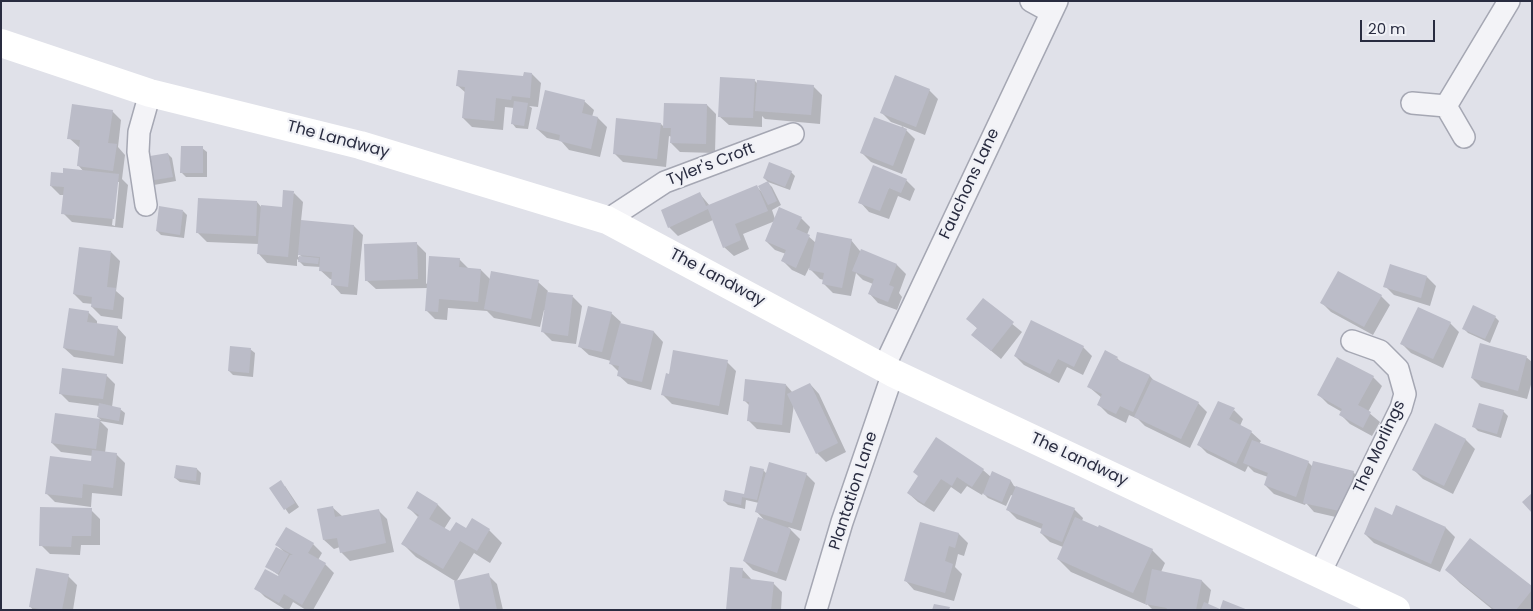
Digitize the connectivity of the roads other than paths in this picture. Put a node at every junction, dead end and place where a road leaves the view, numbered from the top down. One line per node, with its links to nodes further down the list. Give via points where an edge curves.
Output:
1 (1031, 1): 3 (street)
2 (1509, 1): 7 (street)
3 (1054, 7): 13 (street, Fauchons Lane)
4 (1, 43): 5 (street, The Landway)
5 (150, 93): 10 (street, via 139,132 138,152); 11 (street, The Landway, via 360,145)
6 (1412, 103): 7 (street)
7 (1446, 106): 9 (street)
8 (794, 134): 11 (street, Tyler's Croft, via 665,182)
9 (1464, 137)
10 (146, 205)
11 (607, 220): 13 (street, The Landway)
12 (1352, 341): 14 (street, The Morlings, via 1380,351 1398,369 1405,394)
13 (888, 370): 14 (street, The Landway); 15 (street, Plantation Lane)
14 (1320, 573): 16 (street, The Landway)
15 (816, 610)
16 (1396, 610)

